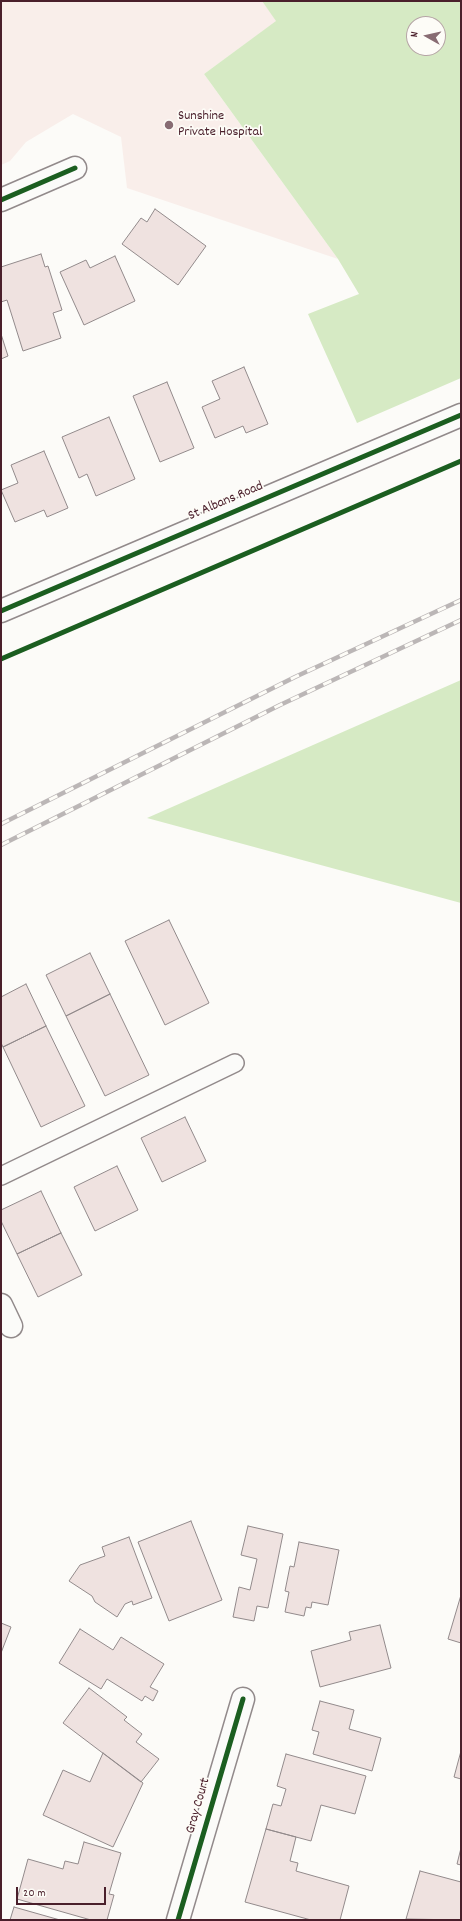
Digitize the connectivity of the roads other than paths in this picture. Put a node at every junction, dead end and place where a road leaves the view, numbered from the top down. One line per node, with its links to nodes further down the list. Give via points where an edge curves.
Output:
1 (75, 168): 2 (main road)
2 (1, 200)
3 (461, 415): 4 (main road, St Albans Road)
4 (1, 610)
5 (235, 1063): 6 (lane)
6 (1, 1176)
7 (1, 1305): 8 (main road)
8 (11, 1326)
9 (243, 1699): 10 (main road, Gray Court)
10 (178, 1920)

